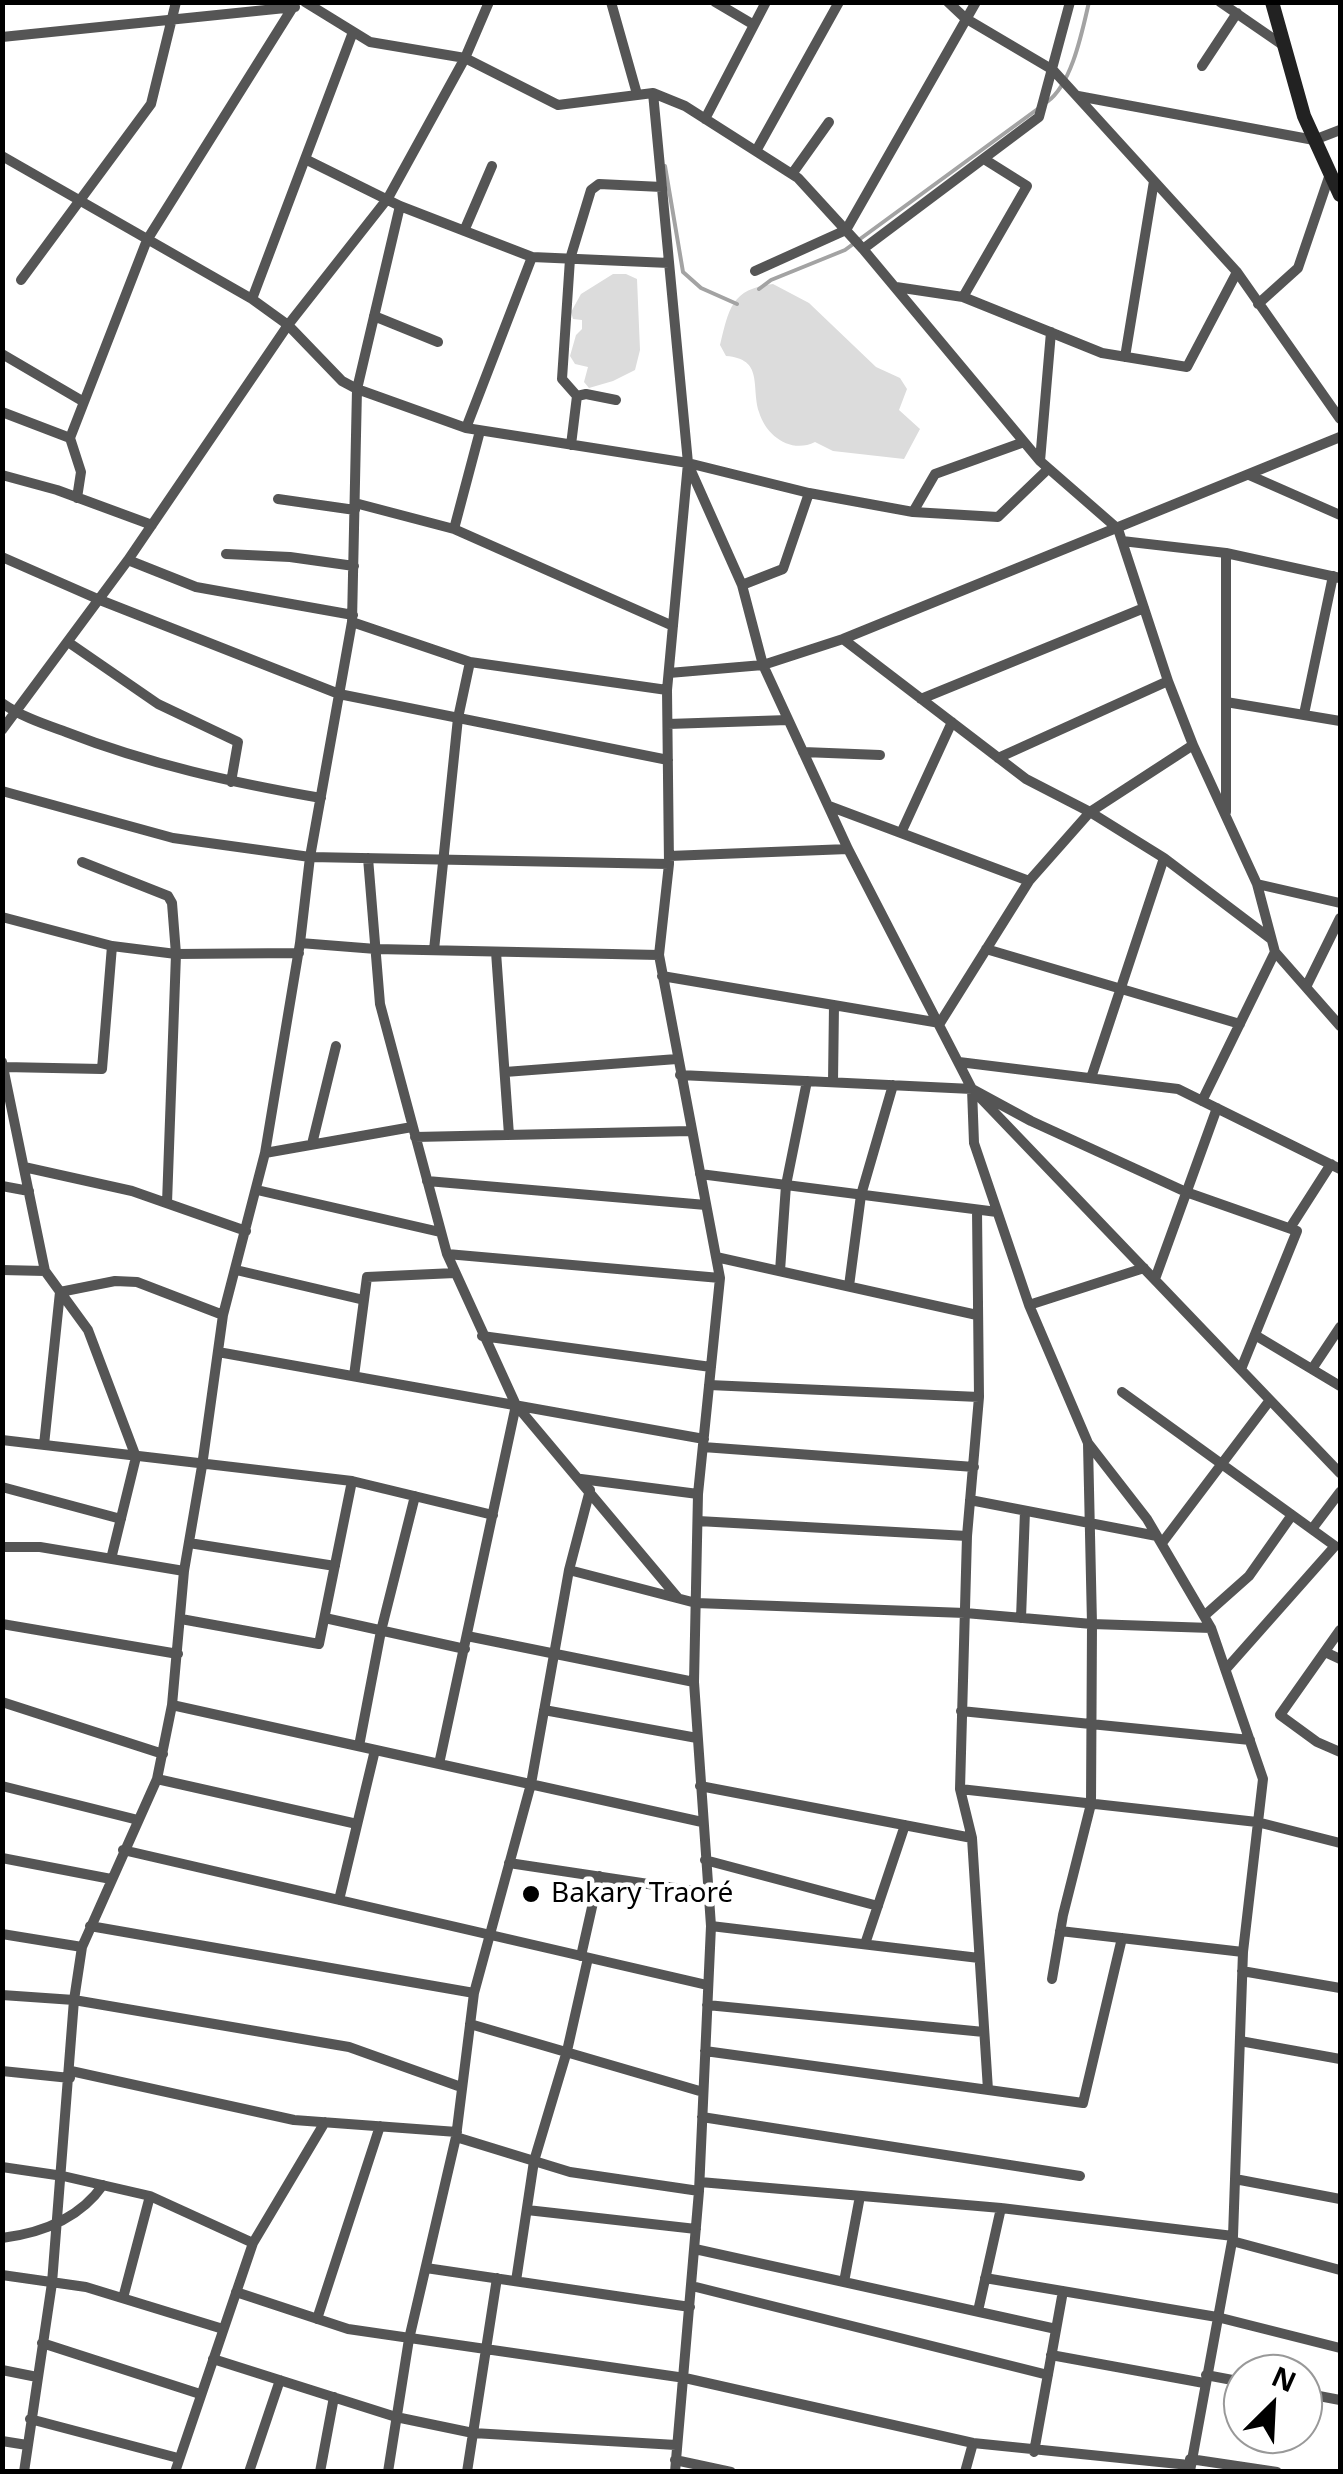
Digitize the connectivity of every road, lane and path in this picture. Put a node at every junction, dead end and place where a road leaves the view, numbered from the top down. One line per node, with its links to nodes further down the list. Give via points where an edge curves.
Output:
1 (176, 2): 15 (street)
2 (490, 2): 20 (street)
3 (611, 2): 24 (street)
4 (715, 2): 16 (street)
5 (766, 2): 16 (street)
6 (839, 2): 30 (street)
7 (948, 2): 14 (street)
8 (976, 2): 14 (street)
9 (1070, 2): 22 (street)
10 (1220, 2): 13 (street)
11 (1272, 2): 19 (street)
12 (306, 4): 15 (street); 17 (street); 45 (street)
13 (1237, 14): 19 (street); 21 (street)
14 (966, 18): 22 (street); 43 (street)
15 (171, 22): 18 (street); 41 (street, via 151,104)
16 (754, 25): 26 (street)
17 (353, 32): 20 (street, via 370,42); 33 (street)
18 (2, 37)
19 (1284, 46): 29 (street)
20 (465, 58): 24 (street, via 558,105); 40 (street)
21 (1202, 66)
22 (1053, 70): 25 (street); 32 (street, via 1039,117)
23 (653, 93): 24 (street); 26 (street); 38 (street)
24 (636, 94)
25 (1077, 96): 29 (street); 37 (street)
26 (705, 119): 30 (street)
27 (829, 122): 35 (street)
28 (1340, 130): 29 (street)
29 (1314, 140): 36 (street)
30 (756, 151): 35 (street)
31 (2, 156): 41 (street)
32 (984, 158): 46 (street); 54 (street, via 1027,186)
33 (306, 159): 40 (street); 55 (street)
34 (492, 166): 44 (street)
35 (792, 174): 43 (street)
36 (1330, 174): 39 (street); 56 (street, via 1298,268)
37 (1154, 181): 51 (street); 62 (street)
38 (662, 187): 48 (street, via 594,185); 49 (street)
39 (1340, 195)
40 (388, 198): 42 (street); 58 (street)
41 (80, 201): 45 (street); 52 (street)
42 (400, 206): 44 (street); 57 (street)
43 (846, 230): 46 (street); 50 (street)
44 (464, 231): 47 (street)
45 (147, 240): 55 (street); 66 (street)
46 (864, 249): 53 (street)
47 (532, 257): 48 (street); 69 (street)
48 (570, 259): 49 (street); 64 (street, via 562,378)
49 (669, 263): 75 (street)
50 (755, 271)
51 (1237, 272): 56 (street); 62 (street, via 1188,367)
52 (21, 280)
53 (896, 287): 54 (street); 73 (street)
54 (963, 297): 59 (street)
55 (252, 300): 58 (street)
56 (1258, 304): 68 (street)
57 (374, 316): 60 (street); 63 (street)
58 (288, 325): 63 (street); 85 (street)
59 (1051, 332): 62 (street); 76 (street)
60 (438, 342)
61 (2, 354): 66 (street)
62 (1125, 357)
63 (357, 389): 69 (street); 82 (street)
64 (577, 396): 65 (street); 74 (street)
65 (616, 400)
66 (84, 402): 72 (street)
67 (2, 412): 72 (street)
68 (1340, 419)
69 (466, 428): 70 (street)
70 (480, 430): 74 (street); 86 (street)
71 (1340, 437): 78 (street)
72 (70, 438): 80 (street, via 81,472)
73 (1024, 442): 76 (street); 83 (street, via 935,474)
74 (571, 444): 75 (street)
75 (688, 463): 79 (street); 94 (street); 98 (street)
76 (1044, 465): 83 (street, via 998,517); 87 (street)
77 (2, 475): 80 (street)
78 (1250, 475): 84 (street); 87 (street)
79 (809, 493): 83 (street); 94 (street, via 782,569)
80 (77, 498): 85 (street)
81 (278, 499): 82 (street)
82 (355, 506): 86 (street); 92 (street)
83 (913, 512)
84 (1340, 515)
85 (152, 525): 91 (street)
86 (454, 529): 98 (street)
87 (1120, 535): 88 (street); 96 (street); 99 (street)
88 (1226, 553): 93 (street); 108 (street)
89 (226, 554): 92 (street)
90 (2, 557): 95 (street)
91 (128, 560): 95 (street); 97 (street, via 196,587)
92 (354, 566): 97 (street)
93 (1337, 577): 111 (street)
94 (742, 586): 102 (street)
95 (100, 600): 100 (street); 106 (street)
96 (1144, 608): 104 (street); 107 (street)
97 (352, 619): 101 (street); 106 (street)
98 (673, 626): 103 (street)
99 (843, 639): 102 (street); 107 (street)
100 (68, 642): 110 (street); 123 (street, via 158,704 238,742)
101 (470, 662): 105 (street); 112 (street)
102 (763, 665): 103 (street); 113 (street)
103 (669, 673): 105 (street)
104 (1168, 681): 118 (street); 121 (street)
105 (668, 690): 116 (street)
106 (339, 694): 112 (street); 125 (street)
107 (921, 699): 115 (street)
108 (1226, 702): 111 (street); 128 (street)
109 (2, 703): 110 (street)
110 (16, 713): 117 (street); 123 (street)
111 (1304, 714): 114 (street)
112 (458, 718): 122 (street); 134 (street)
113 (788, 720): 116 (street); 119 (street)
114 (1340, 721)
115 (952, 722): 121 (street); 129 (street)
116 (668, 724): 122 (street)
117 (2, 730)
118 (1194, 746): 127 (street); 128 (street)
119 (803, 752): 120 (street); 126 (street)
120 (880, 755)
121 (998, 758): 127 (street)
122 (668, 760): 135 (street)
123 (231, 782): 125 (street)
124 (2, 792): 131 (street, via 173,838)
125 (321, 798): 131 (street)
126 (828, 806): 129 (street); 130 (street)
127 (1090, 812): 133 (street); 137 (street)
128 (1226, 817): 138 (street)
129 (901, 833): 137 (street)
130 (848, 849): 135 (street); 155 (street)
131 (310, 856): 132 (street); 144 (street)
132 (368, 858): 134 (street); 146 (street)
133 (1164, 858): 143 (street); 153 (street)
134 (443, 860): 135 (street); 147 (street)
135 (669, 860): 150 (street)
136 (82, 862): 149 (street, via 168,896)
137 (1029, 880): 145 (street)
138 (1257, 884): 139 (street); 143 (street)
139 (1340, 903)
140 (2, 917): 142 (street)
141 (1340, 918): 152 (street)
142 (112, 946): 149 (street); 161 (street, via 102,1069)
143 (1274, 946): 152 (street); 156 (street)
144 (300, 948): 146 (street); 149 (street); 176 (street)
145 (986, 948): 153 (street); 155 (street)
146 (376, 949): 147 (street); 173 (street, via 380,1004)
147 (434, 950): 148 (street)
148 (496, 952): 150 (street); 162 (street)
149 (176, 954): 187 (street)
150 (659, 955): 151 (street)
151 (662, 976): 154 (street); 159 (street)
152 (1306, 987): 157 (street)
153 (1121, 988): 156 (street); 164 (street)
154 (834, 1006): 155 (street); 166 (street)
155 (940, 1023): 160 (street)
156 (1240, 1024): 169 (street)
157 (1340, 1026)
158 (336, 1046): 175 (street)
159 (677, 1059): 162 (street); 163 (street)
160 (959, 1062): 164 (street); 168 (street)
161 (3, 1064): 171 (street)
162 (505, 1072): 174 (street)
163 (680, 1075): 165 (street); 172 (street)
164 (1090, 1078): 169 (street, via 1178,1089)
165 (807, 1081): 166 (street); 181 (street)
166 (833, 1082): 167 (street)
167 (893, 1085): 168 (street); 186 (street)
168 (972, 1089): 185 (street); 190 (street, via 974,1143); 196 (street)
169 (1202, 1101): 170 (street)
170 (1217, 1108): 177 (street); 185 (street)
171 (8, 1110): 178 (street)
172 (691, 1131): 174 (street); 179 (street)
173 (414, 1132): 174 (street); 175 (street); 180 (street)
174 (510, 1135)
175 (312, 1144): 176 (street)
176 (266, 1152): 183 (street)
177 (1336, 1166): 191 (street)
178 (24, 1167): 184 (street); 187 (street)
179 (700, 1174): 181 (street); 188 (street)
180 (427, 1182): 188 (street); 193 (street)
181 (786, 1185): 186 (street); 199 (street)
182 (2, 1186): 184 (street)
183 (257, 1190): 192 (street); 193 (street)
184 (29, 1192): 200 (street)
185 (1186, 1192): 191 (street); 203 (street)
186 (861, 1195): 189 (street); 204 (street)
187 (168, 1203): 192 (street)
188 (706, 1205): 195 (street)
189 (977, 1210): 190 (street); 208 (street)
190 (997, 1212): 207 (street)
191 (1290, 1228): 211 (street, via 1297,1230)
192 (246, 1231): 198 (street)
193 (440, 1232): 194 (street)
194 (447, 1254): 201 (street); 202 (street)
195 (716, 1257): 199 (street); 202 (street)
196 (1144, 1268): 203 (street); 207 (street)
197 (2, 1270): 200 (street)
198 (236, 1270): 206 (street); 209 (street)
199 (780, 1271): 204 (street)
200 (45, 1272): 205 (street)
201 (455, 1273): 206 (street, via 367,1277); 212 (street)
202 (720, 1278): 214 (street)
203 (1154, 1279): 215 (street)
204 (848, 1286): 208 (street)
205 (60, 1292): 209 (street, via 136,1282); 227 (street); 228 (street, via 88,1330)
206 (364, 1300): 217 (street)
207 (1029, 1305): 226 (street)
208 (977, 1315): 221 (street)
209 (223, 1316): 213 (street)
210 (1340, 1326): 216 (street)
211 (1254, 1335): 215 (street); 216 (street)
212 (482, 1336): 214 (street); 223 (street)
213 (218, 1352): 217 (street); 230 (street)
214 (711, 1367): 218 (street)
215 (1241, 1369): 222 (street)
216 (1312, 1369): 219 (street)
217 (354, 1376): 223 (street)
218 (709, 1385): 221 (street); 225 (street)
219 (1340, 1386)
220 (1122, 1392): 229 (street)
221 (979, 1397): 231 (street)
222 (1270, 1400): 229 (street); 232 (street)
223 (516, 1405): 225 (street); 233 (street); 242 (street)
224 (2, 1440): 227 (street)
225 (703, 1443): 231 (street); 238 (street)
226 (1088, 1444): 246 (street); 249 (street)
227 (44, 1445): 228 (street)
228 (136, 1457): 230 (street); 244 (street)
229 (1222, 1464): 243 (street); 249 (street)
230 (202, 1466): 234 (street); 250 (street)
231 (974, 1467): 240 (street)
232 (1340, 1473)
233 (581, 1480): 236 (street); 238 (street)
234 (352, 1481): 239 (street); 253 (street)
235 (2, 1487): 244 (street)
236 (590, 1490): 254 (street); 256 (street)
237 (1340, 1492): 247 (street)
238 (698, 1494): 245 (street)
239 (415, 1496): 242 (street); 266 (street)
240 (970, 1500): 241 (street); 248 (street)
241 (1025, 1511): 246 (street); 261 (street)
242 (493, 1515): 268 (street)
243 (1292, 1515): 247 (street); 259 (street, via 1249,1576)
244 (121, 1518): 252 (street)
245 (698, 1521): 248 (street); 257 (street)
246 (1088, 1523): 249 (street); 264 (street)
247 (1312, 1530): 274 (street, via 1335,1546)
248 (966, 1536): 258 (street)
249 (1160, 1540): 259 (street)
250 (188, 1543): 253 (street); 255 (street)
251 (2, 1547): 252 (street)
252 (111, 1559): 255 (street)
253 (335, 1566): 260 (street)
254 (570, 1570): 256 (street); 272 (street)
255 (184, 1571): 262 (street)
256 (678, 1598): 257 (street)
257 (696, 1603): 258 (street); 275 (street)
258 (965, 1613): 261 (street); 279 (street)
259 (1204, 1616): 265 (street)
260 (325, 1618): 262 (street, via 320,1644); 266 (street)
261 (1021, 1618): 264 (street)
262 (181, 1619): 271 (street)
263 (2, 1624): 271 (street)
264 (1092, 1624): 265 (street); 280 (street)
265 (1212, 1628): 274 (street)
266 (381, 1630): 269 (street); 283 (street)
267 (1340, 1630): 270 (street)
268 (467, 1636): 269 (street); 272 (street)
269 (464, 1649): 287 (street)
270 (1325, 1652): 273 (street); 285 (street, via 1280,1715)
271 (178, 1654): 277 (street)
272 (555, 1655): 275 (street); 278 (street)
273 (1340, 1659)
274 (1226, 1669): 282 (street)
275 (694, 1682): 281 (street)
276 (2, 1702): 286 (street)
277 (172, 1705): 283 (street); 286 (street)
278 (544, 1710): 281 (street); 289 (street)
279 (961, 1711): 280 (street); 292 (street)
280 (1091, 1724): 282 (street); 293 (street)
281 (697, 1738): 291 (street)
282 (1250, 1740): 296 (street, via 1263,1779)
283 (359, 1746): 284 (street)
284 (375, 1750): 287 (street); 297 (street)
285 (1340, 1752)
286 (163, 1754): 288 (street)
287 (439, 1764): 289 (street)
288 (157, 1779): 294 (street); 297 (street)
289 (531, 1784): 295 (street); 304 (street)
290 (2, 1786): 294 (street)
291 (700, 1786): 295 (street); 298 (street)
292 (960, 1789): 293 (street); 299 (street)
293 (1091, 1804): 296 (street); 312 (street)
294 (138, 1820): 301 (street)
295 (702, 1822): 303 (street)
296 (1257, 1822): 300 (street); 318 (street)
297 (357, 1824): 308 (street)
298 (905, 1825): 299 (street); 309 (street)
299 (972, 1838): 320 (street)
300 (1340, 1843)
301 (124, 1850): 306 (street); 308 (street)
302 (2, 1858): 306 (street)
303 (706, 1860): 307 (street); 309 (street)
304 (509, 1863): 305 (street); 314 (street)
305 (599, 1876): 307 (street); 319 (street)
306 (111, 1878): 310 (street)
307 (708, 1893): 311 (street)
308 (339, 1900): 314 (street)
309 (878, 1906): 316 (street)
310 (90, 1926): 317 (street); 325 (street)
311 (711, 1926): 316 (street); 323 (street)
312 (1060, 1931): 315 (street); 322 (street)
313 (2, 1934): 317 (street)
314 (488, 1935): 319 (street); 325 (street)
315 (1122, 1938): 318 (street); 338 (street, via 1083,2104)
316 (864, 1944): 320 (street)
317 (82, 1947): 327 (street)
318 (1243, 1952): 321 (street)
319 (584, 1957): 323 (street); 332 (street)
320 (980, 1958): 330 (street)
321 (1242, 1971): 324 (street); 331 (street)
322 (1052, 1979)
323 (707, 1986): 328 (street)
324 (1340, 1988)
325 (474, 1994): 329 (street)
326 (2, 1995): 327 (street)
327 (74, 2000): 336 (street); 337 (street, via 349,2048)
328 (706, 2005): 330 (street); 333 (street)
329 (470, 2024): 332 (street); 337 (street)
330 (984, 2032): 338 (street)
331 (1240, 2041): 334 (street); 348 (street)
332 (567, 2051): 339 (street); 344 (street)
333 (705, 2051): 338 (street); 339 (street)
334 (1340, 2059)
335 (2, 2071): 336 (street)
336 (70, 2074): 341 (street); 346 (street)
337 (461, 2087): 343 (street)
338 (988, 2090)
339 (703, 2092): 340 (street)
340 (702, 2117): 347 (street); 350 (street)
341 (325, 2122): 342 (street); 360 (street)
342 (380, 2126): 343 (street); 377 (street)
343 (456, 2134): 344 (street); 362 (street)
344 (534, 2161): 350 (street, via 570,2172); 355 (street)
345 (2, 2167): 346 (street)
346 (63, 2176): 349 (street); 356 (street)
347 (1080, 2176)
348 (1235, 2180): 353 (street); 359 (street)
349 (103, 2185): 351 (street); 356 (street, via 89,2204)
350 (699, 2186): 352 (street); 357 (street)
351 (150, 2196): 360 (street); 373 (street)
352 (860, 2196): 354 (street); 368 (street)
353 (1340, 2199)
354 (1001, 2208): 359 (street); 366 (street)
355 (526, 2210): 357 (street); 367 (street)
356 (58, 2222): 358 (street); 369 (street)
357 (696, 2229): 361 (street)
358 (2, 2238)
359 (1232, 2238): 363 (street); 376 (street)
360 (253, 2243): 372 (street)
361 (695, 2249): 368 (street); 370 (street)
362 (426, 2268): 365 (street); 380 (street)
363 (1340, 2270)
364 (2, 2275): 369 (street)
365 (496, 2278): 367 (street); 383 (street)
366 (986, 2278): 371 (street); 375 (street)
367 (516, 2281): 374 (street)
368 (844, 2282): 375 (street)
369 (52, 2283): 373 (street); 381 (street)
370 (692, 2286): 374 (street); 387 (street)
371 (1063, 2291): 376 (street); 378 (street)
372 (236, 2292): 377 (street); 379 (street)
373 (123, 2298): 379 (street)
374 (690, 2306): 389 (street)
375 (978, 2311): 378 (street)
376 (1217, 2317): 382 (street); 390 (street)
377 (317, 2319): 380 (street)
378 (1056, 2328): 384 (street)
379 (223, 2329): 385 (street)
380 (409, 2339): 383 (street); 395 (street)
381 (42, 2343): 388 (street); 393 (street)
382 (1340, 2348)
383 (486, 2350): 389 (street); 397 (street)
384 (1051, 2355): 387 (street); 390 (street)
385 (212, 2359): 391 (street); 393 (street)
386 (2, 2370): 388 (street)
387 (1048, 2375): 402 (street)
388 (36, 2377): 396 (street)
389 (684, 2378): 399 (street); 401 (street)
390 (1205, 2379): 392 (street); 404 (street)
391 (280, 2380): 394 (street); 408 (street)
392 (1223, 2380)
393 (200, 2394): 403 (street)
394 (334, 2398): 395 (street); 409 (street)
395 (396, 2418): 397 (street); 410 (street)
396 (30, 2419): 400 (street); 403 (street)
397 (473, 2433): 401 (street); 411 (street)
398 (2, 2441): 400 (street)
399 (973, 2443): 402 (street); 413 (street)
400 (27, 2445): 406 (street)
401 (676, 2445): 405 (street)
402 (1034, 2451): 404 (street)
403 (178, 2458): 407 (street)
404 (1190, 2465): 414 (street)
405 (675, 2466): 412 (street)
406 (24, 2472)
407 (175, 2472)
408 (248, 2472)
409 (320, 2472)
410 (388, 2472)
411 (468, 2472)
412 (731, 2472)
413 (965, 2472)
414 (1277, 2472)

